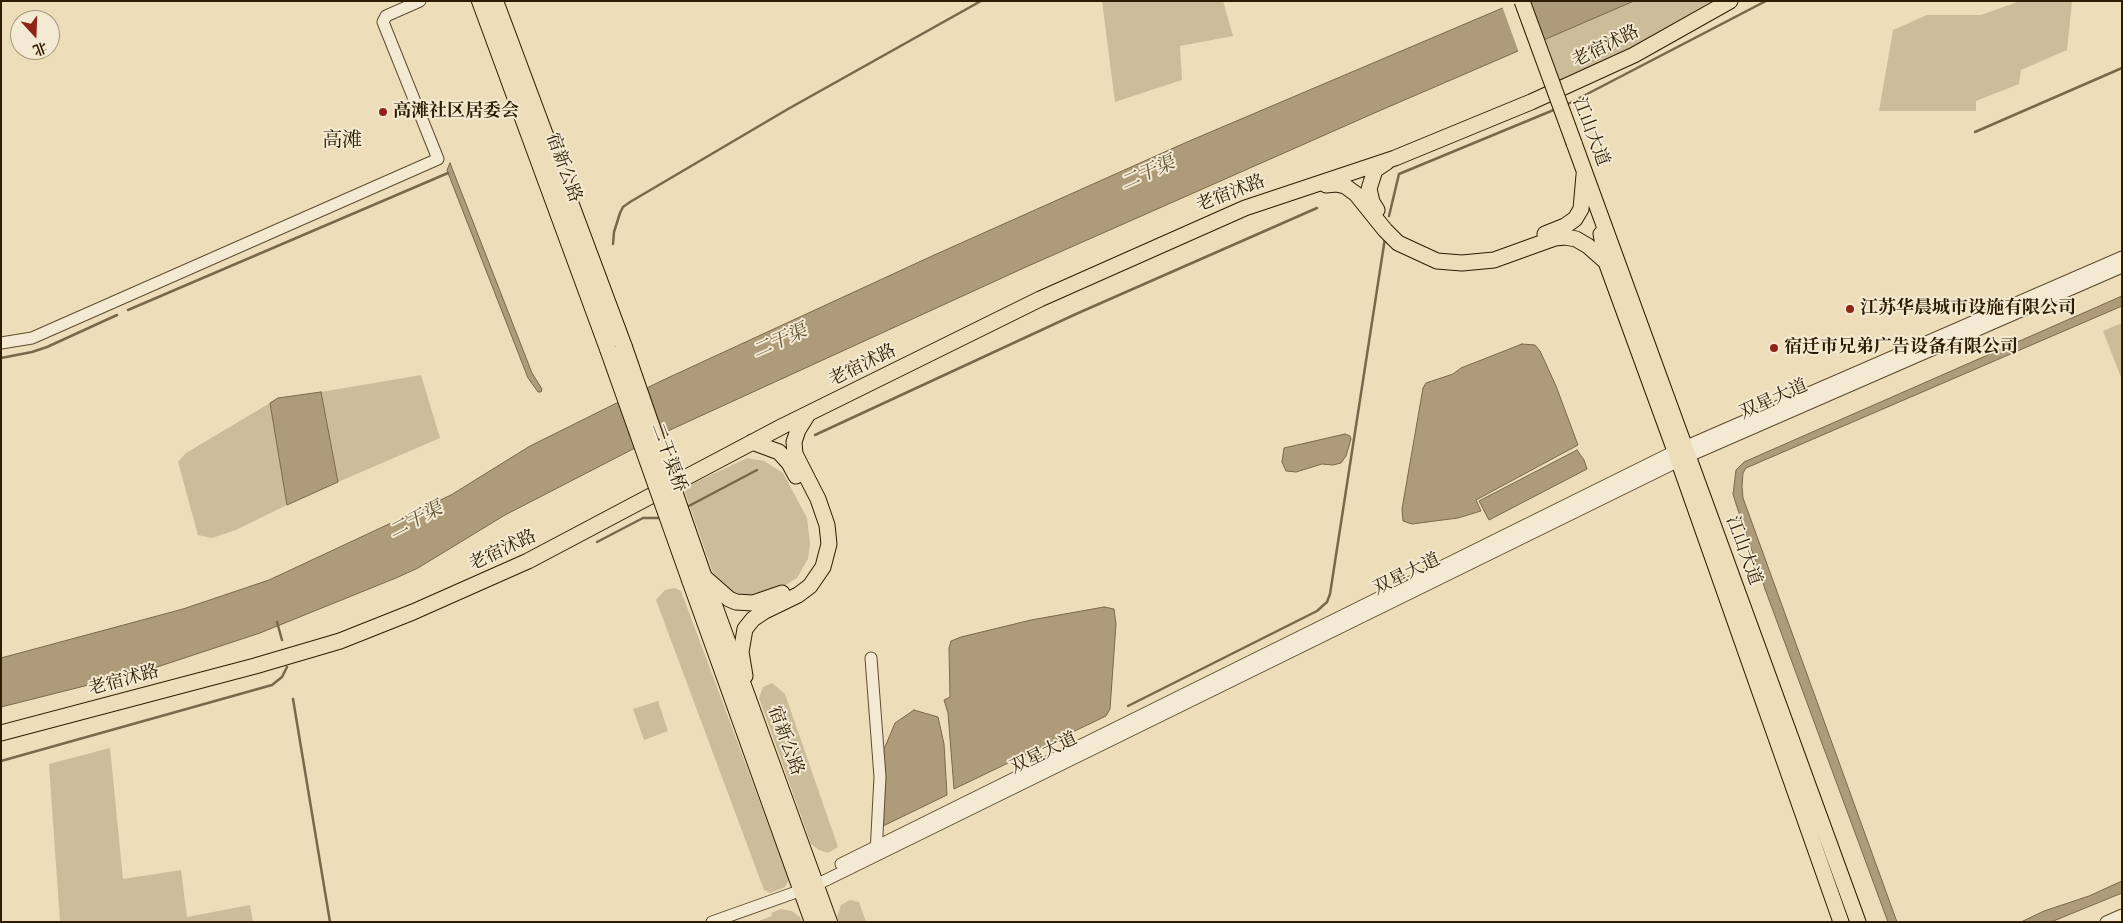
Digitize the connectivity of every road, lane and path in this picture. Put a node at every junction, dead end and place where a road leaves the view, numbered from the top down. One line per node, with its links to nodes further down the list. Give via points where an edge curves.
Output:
1 (420, 1): 15 (street, via 386,16 383,22 438,159 32,338)
2 (480, 1): 17 (highway, 宿新公路)
3 (495, 1): 16 (highway, 宿新公路)
4 (1522, 1): 7 (main road, 江山大道, bridge)
5 (1730, 1): 6 (main road, 老宿沭路, via 1634,55 1522,106)
6 (1395, 158): 8 (main road, 老宿沭路); 11 (main road, via 1375,170 1369,189)
7 (1584, 168): 10 (main road, 江山大道); 11 (main road, via 1583,199 1575,219 1555,230 1489,254 1457,256 1421,247 1396,232)
8 (1337, 178): 9 (main road, 老宿沭路); 11 (main road, via 1355,185)
9 (1299, 189): 13 (main road, via 1328,184 1345,186 1398,242 1437,261 1494,260 1566,237 1588,246); 18 (main road, 老宿沭路, via 1204,224 1040,299)
10 (1593, 192): 13 (main road, 江山大道); 20 (main road, 江山大道)
11 (1372, 202)
12 (2122, 257): 20 (street, 双星大道)
13 (1606, 262): 20 (main road, 江山大道)
14 (2122, 267): 20 (street, 双星大道)
15 (1, 344)
16 (624, 347): 21 (highway, 二干渠桥, bridge)
17 (608, 349): 21 (highway, 二干渠桥, bridge)
18 (809, 413): 19 (main road, 老宿沭路); 23 (main road, via 798,430 795,454 818,499 827,525 829,544 823,567 810,586 798,596 765,611 745,629 740,652)
19 (752, 442): 21 (main road, via 779,452 789,463 816,514 820,535 818,554 807,575 793,587 753,603 729,599); 24 (main road, 老宿沭路, via 528,561 340,641)
20 (1682, 454): 25 (street, 双星大道); 31 (main road, 江山大道); 32 (main road, 江山大道)
21 (699, 577): 23 (highway, 宿新公路); 26 (highway, 宿新公路)
22 (871, 658): 25 (street, via 880,777)
23 (749, 700): 26 (highway, 宿新公路)
24 (1, 733)
25 (876, 851): 26 (street, 双星大道)
26 (807, 884): 28 (street, 双星大道); 29 (highway, 宿新公路); 30 (highway, 宿新公路)
27 (2122, 915): 33 (street)
28 (712, 922)
29 (813, 922)
30 (830, 922)
31 (1841, 922)
32 (1858, 922)
33 (2106, 922)

